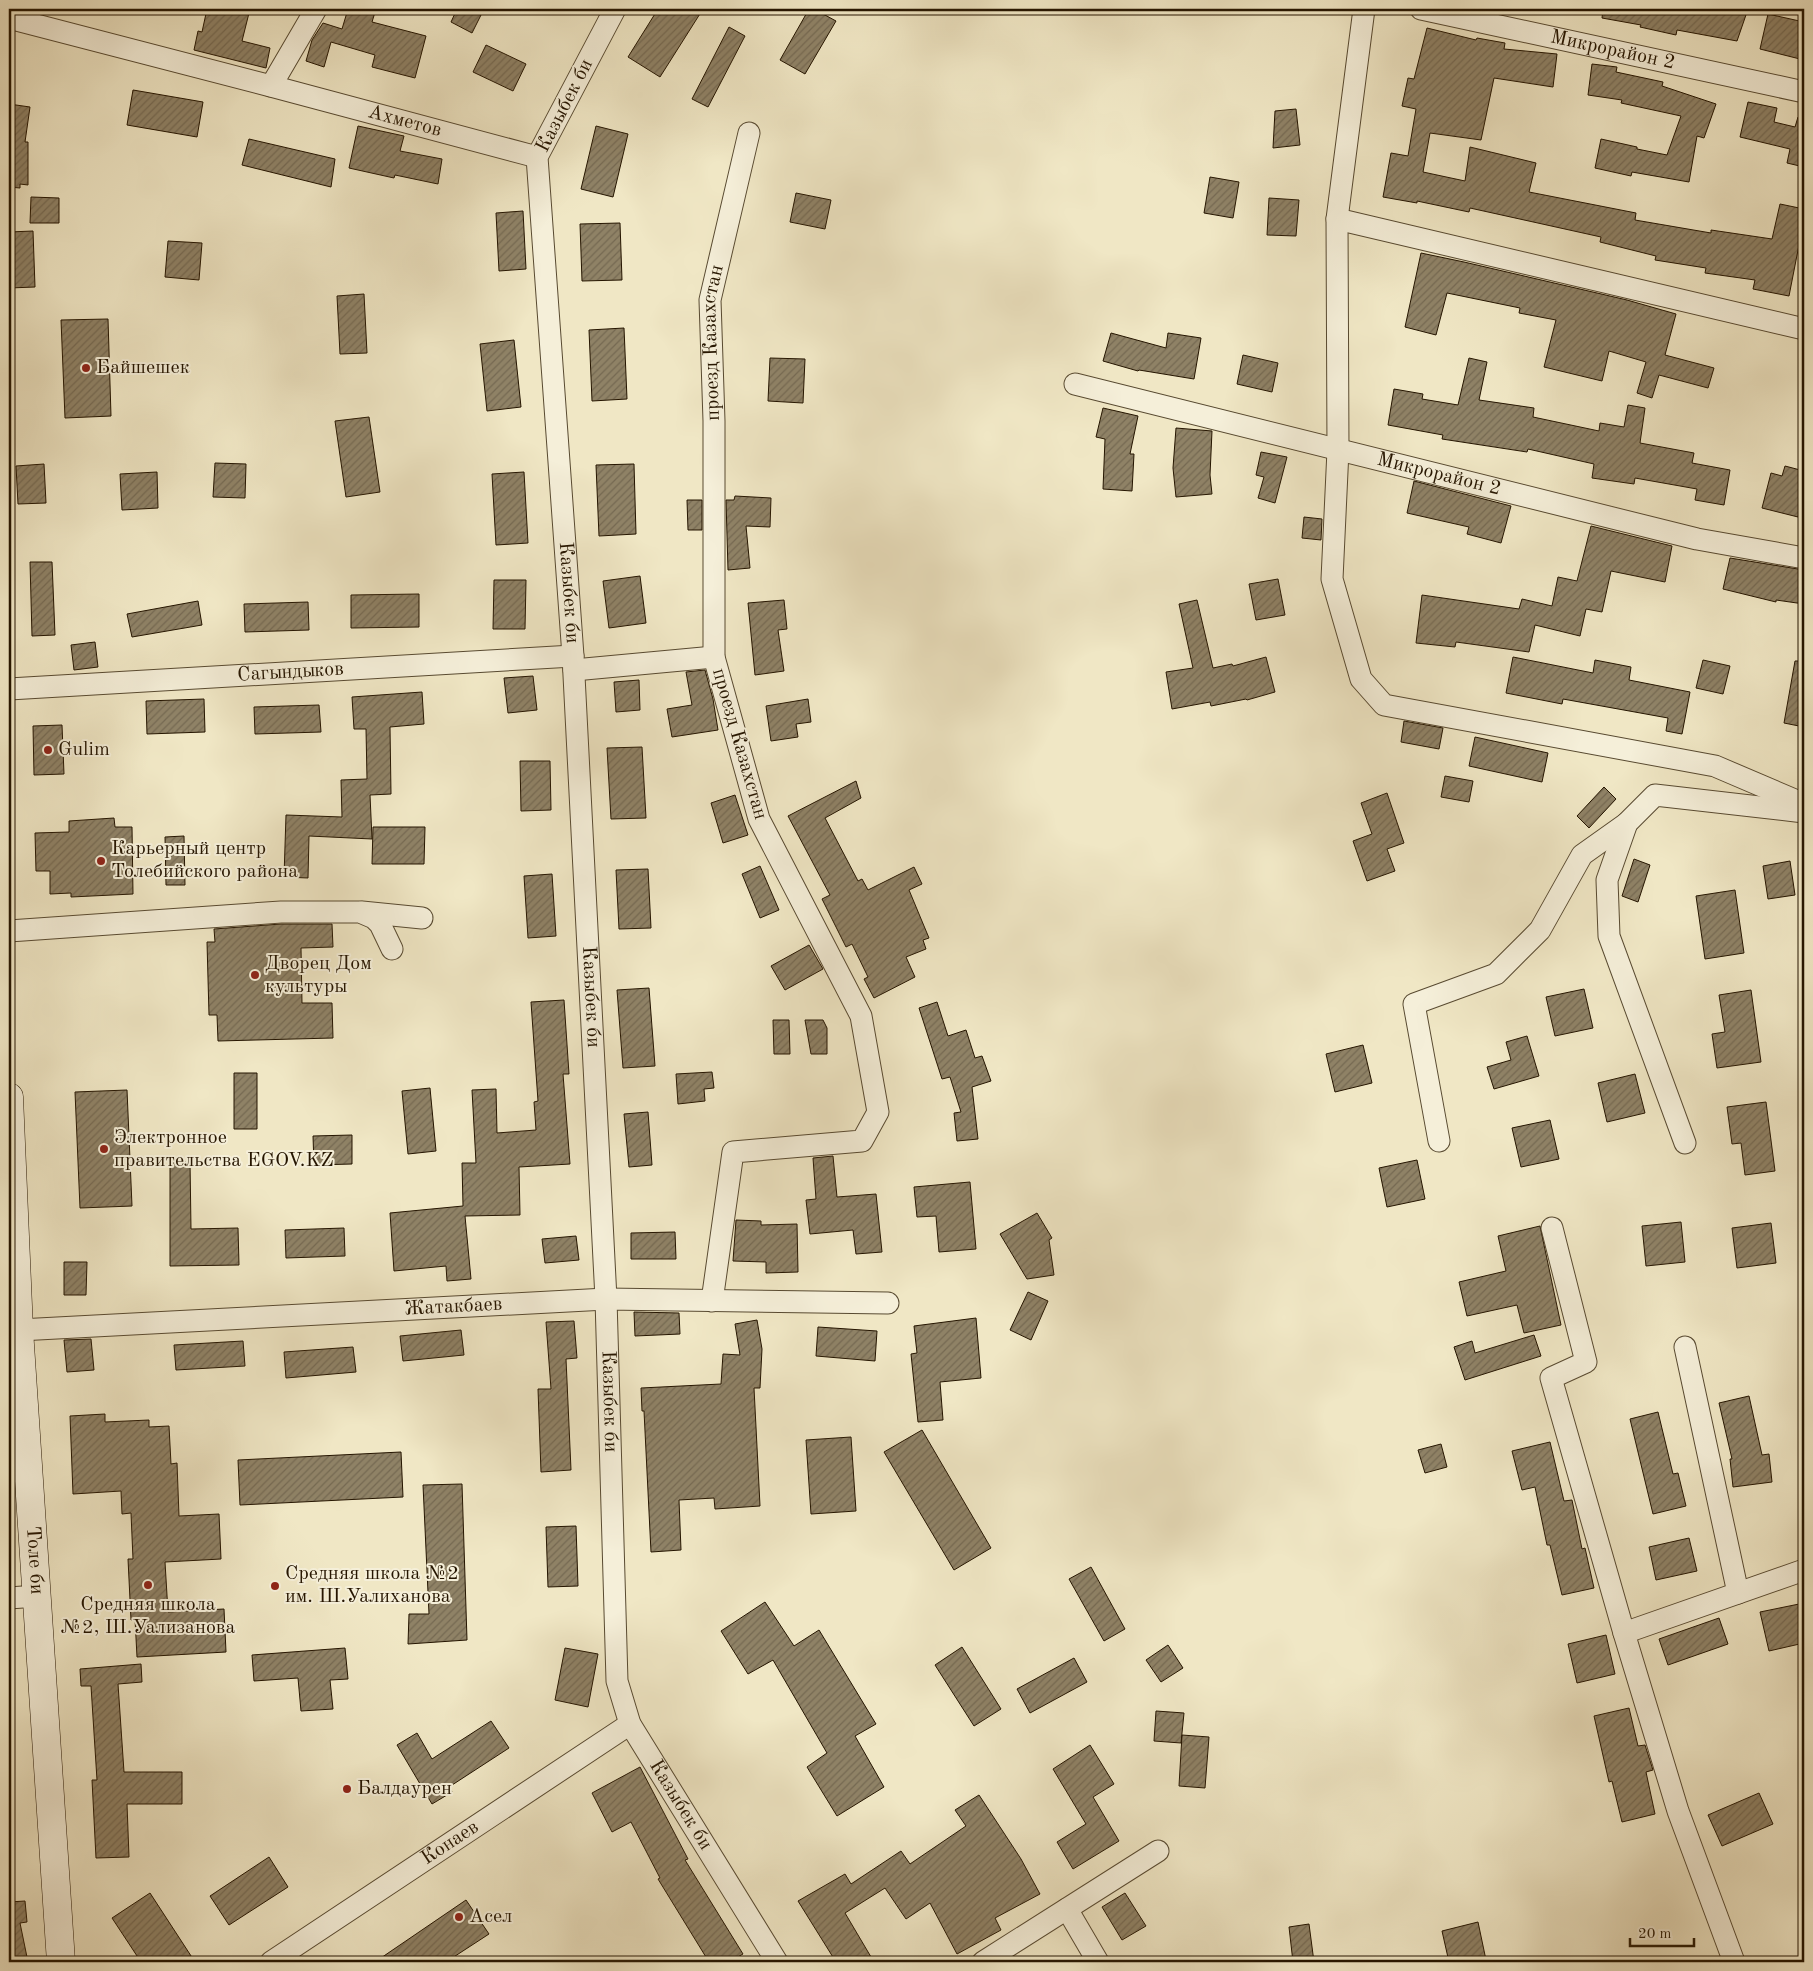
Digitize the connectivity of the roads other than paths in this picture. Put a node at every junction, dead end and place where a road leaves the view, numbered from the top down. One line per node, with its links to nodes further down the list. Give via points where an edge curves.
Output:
1 (316, 9): 6 (street)
2 (615, 9): 9 (street, Казыбек би)
3 (1364, 9): 10 (street)
4 (1421, 9): 7 (street, Микрорайон 2)
5 (9, 18): 6 (street, Ахметов)
6 (271, 86): 9 (street, Ахметов)
7 (1804, 92)
8 (749, 133): 15 (street, проезд Казахстан, via 710,300 714,421)
9 (537, 157): 16 (street, Казыбек би)
10 (1337, 219): 11 (street); 13 (street)
11 (1804, 329)
12 (1075, 384): 13 (street, Микрорайон 2)
13 (1338, 450): 14 (street, Микрорайон 2, via 1697,539); 18 (street, via 1332,579 1361,679 1384,705 1715,766)
14 (1804, 558)
15 (714, 657): 16 (street, Сагындыков); 30 (street, проезд Казахстан, via 759,819 861,1016 878,1112 862,1141 733,1152)
16 (573, 663): 17 (street, Сагындыков); 29 (street, Казыбек би)
17 (9, 690)
18 (1804, 804)
19 (1804, 812): 20 (street, via 1655,795)
20 (1627, 823): 26 (street, via 1582,855 1540,930 1496,974 1414,1004); 27 (street, via 1607,880 1609,936)
21 (360, 912): 22 (street); 23 (street, via 281,912); 24 (street, via 380,924)
22 (422, 918)
23 (9, 930)
24 (392, 949)
25 (9, 1097): 32 (main road, Толе би)
26 (1439, 1141)
27 (1685, 1143)
28 (1552, 1228): 38 (street, via 1586,1362 1551,1378)
29 (606, 1299): 30 (street, Жатакбаев); 32 (street, Жатакбаев); 39 (street, Казыбек би, via 617,1681)
30 (712, 1301): 31 (street, Жатакбаев)
31 (888, 1303)
32 (19, 1330): 36 (main road, Толе би)
33 (1685, 1347): 35 (street)
34 (1804, 1570): 35 (street)
35 (1738, 1593): 38 (street)
36 (37, 1596): 37 (street); 43 (main road, Толе би)
37 (9, 1598)
38 (1624, 1632): 47 (street, via 1678,1810)
39 (630, 1724): 42 (street, Казыбек би); 44 (street, Конаев)
40 (1158, 1851): 41 (street)
41 (1067, 1909): 45 (street); 46 (street)
42 (770, 1960)
43 (61, 1962)
44 (271, 1962)
45 (983, 1962)
46 (1098, 1962)
47 (1734, 1962)

